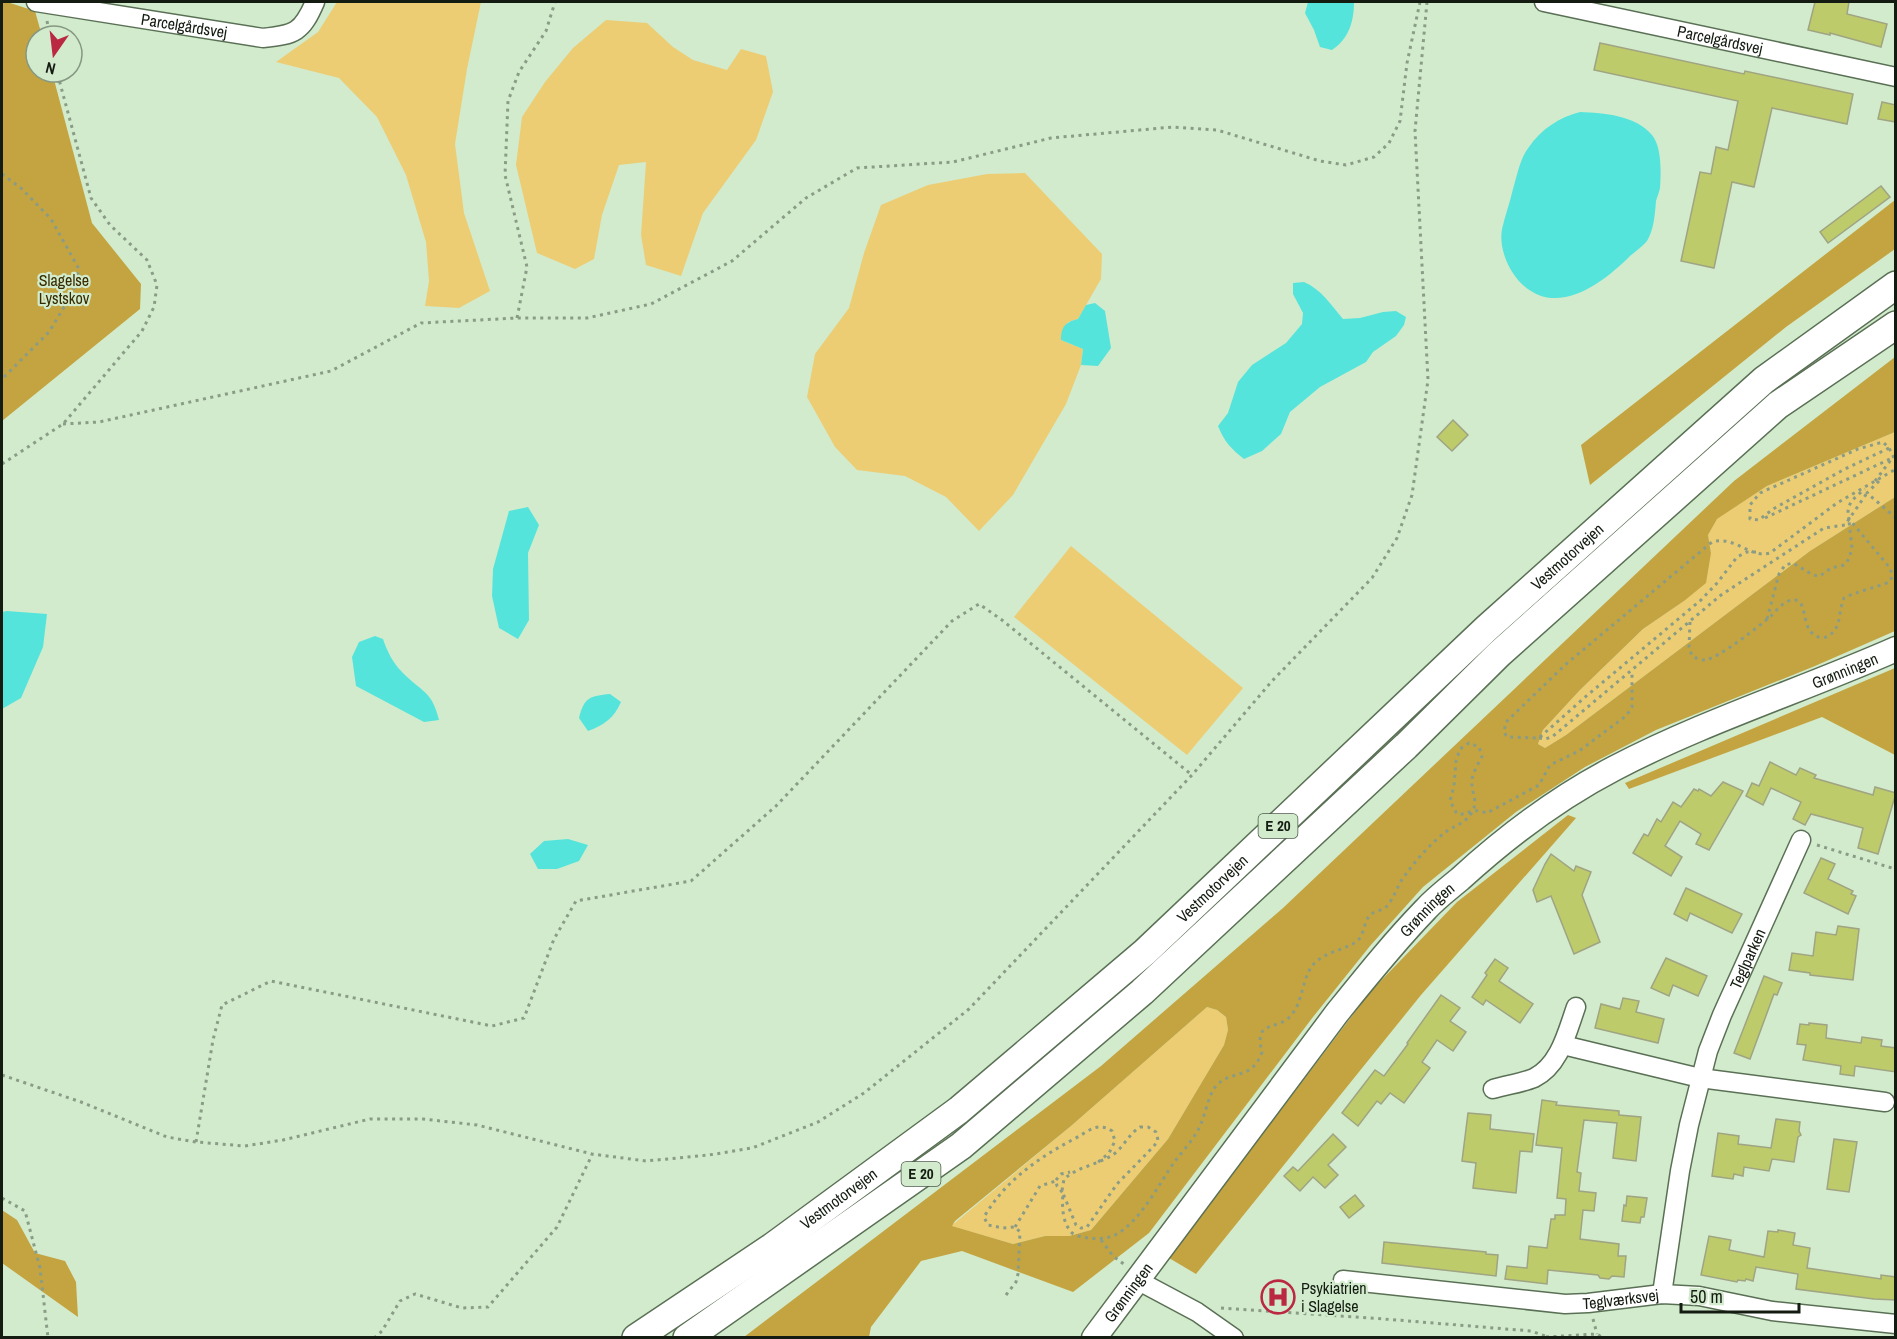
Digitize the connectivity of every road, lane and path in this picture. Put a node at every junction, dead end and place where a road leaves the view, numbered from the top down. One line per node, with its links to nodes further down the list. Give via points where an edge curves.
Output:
1 (36, 2): 2 (street, Parcelgårdsvej, via 263,38 297,30 308,19)
2 (315, 2)
3 (555, 2): 11 (path, via 546,31 519,72 508,101 505,175 527,267)
4 (1420, 2): 11 (path, via 1400,121 1389,143 1374,157 1346,165 1217,130 1173,127 1051,138 953,162 857,168 806,198 732,261 651,304 587,318)
5 (1427, 2): 32 (path, via 1415,131 1428,380 1412,495 1397,538 1372,578 1272,681)
6 (1544, 2): 7 (street, Parcelgårdsvej)
7 (1896, 77)
8 (60, 84): 14 (path, via 91,198 110,225 147,260 157,285 154,307 142,331)
9 (2, 174): 13 (path, via 51,219 80,269 72,294 49,332)
10 (1896, 285): 61 (highway, Vestmotorvejen / E 20, via 1755,388 1487,628 1145,952 959,1110 772,1247)
11 (517, 318): 14 (path, via 421,323 331,371 99,422)
12 (1896, 325): 57 (highway, Vestmotorvejen / E 20, via 1778,405 1499,654 1142,992 961,1146)
13 (2, 378)
14 (63, 424): 18 (path)
15 (1889, 448): 16 (path); 23 (path, via 1773,509); 23 (path, via 1883,442 1858,449 1760,493 1748,514 1754,521)
16 (1893, 457): 17 (path); 21 (path); 23 (path)
17 (1896, 462)
18 (2, 464)
19 (1896, 469): 20 (path)
20 (1883, 476): 21 (path); 22 (path)
21 (1874, 482): 25 (path, via 1850,502); 26 (path, via 1837,503 1770,553 1763,556)
22 (1867, 493): 24 (path); 25 (path)
23 (1764, 518)
24 (1896, 518)
25 (1849, 519): 27 (path, via 1852,554 1847,562 1820,576 1793,563 1785,565); 27 (path, via 1890,568 1889,582 1844,598 1837,627 1824,638 1812,634 1805,624 1800,601 1788,601); 28 (path, via 1845,525 1824,528 1721,595)
26 (1755, 552): 31 (path, via 1737,557 1701,600); 31 (path, via 1726,540 1712,542 1596,638 1506,722 1507,737)
27 (1766, 620): 28 (path, via 1719,655 1706,660 1692,656)
28 (1690, 622): 30 (path)
29 (1896, 649): 51 (main road, Grønningen, via 1682,735 1613,768 1545,810 1480,860 1427,908 1375,965)
30 (1632, 671): 31 (path, via 1551,737); 33 (path, via 1632,707 1626,716 1579,751 1550,765 1539,784 1487,813)
31 (1539, 738)
32 (1192, 776): 42 (path, via 979,604 952,621 776,806 691,880 576,901 554,939 524,1018 492,1026 271,981 222,1005); 43 (path, via 969,1009 864,1093 818,1122 752,1148 709,1155 646,1161)
33 (1473, 811): 33 (path, via 1457,814 1449,801 1457,754 1469,743 1479,747 1482,756 1472,780 1476,802); 50 (path, via 1434,843 1405,874 1388,906 1371,914 1356,942 1319,959 1312,967 1287,1021 1260,1033 1259,1060 1248,1071 1217,1085 1199,1128 1140,1212 1124,1229)
34 (1801, 840): 35 (path); 39 (street, Teglparken, via 1722,1015)
35 (1896, 869)
36 (1576, 1007): 37 (street)
37 (1563, 1045): 39 (street); 40 (street, via 1549,1066 1534,1077)
38 (2, 1075): 42 (path, via 167,1137)
39 (1700, 1078): 41 (street); 53 (street, Teglparken, via 1680,1171)
40 (1493, 1089)
41 (1885, 1102)
42 (196, 1143): 43 (path, via 245,1146 370,1119 423,1119 477,1125)
43 (592, 1154): 60 (path, via 557,1227 488,1307 462,1308 415,1294 400,1301)
44 (1096, 1164): 45 (path); 47 (path, via 1122,1147 1136,1128 1148,1127 1156,1132 1158,1140 1154,1146 1117,1184 1087,1227 1076,1225); 49 (path, via 1110,1153 1115,1141 1112,1131 1103,1126 1093,1127 1031,1165 1001,1192 984,1218 988,1225)
45 (1072, 1172): 46 (path, via 1061,1173); 47 (path, via 1062,1182)
46 (1056, 1180): 47 (path); 49 (path, via 1040,1186)
47 (1063, 1193): 50 (path, via 1063,1216 1072,1233)
48 (2, 1198): 59 (path, via 25,1211 40,1268)
49 (1015, 1227): 54 (path, via 1020,1232 1018,1274)
50 (1100, 1239): 51 (path)
51 (1133, 1274): 55 (street); 62 (main road, Grønningen)
52 (1344, 1280): 53 (street, Teglværksvej, via 1564,1304)
53 (1662, 1294): 56 (street, Teglværksvej)
54 (1006, 1295)
55 (1192, 1310): 58 (path, via 1198,1304 1229,1310 1531,1331); 63 (street)
56 (1896, 1324)
57 (690, 1336)
58 (1546, 1337): 64 (path, via 1597,1334)
59 (48, 1338)
60 (375, 1338)
61 (636, 1338)
62 (1095, 1338)
63 (1234, 1338)
64 (1603, 1338)

